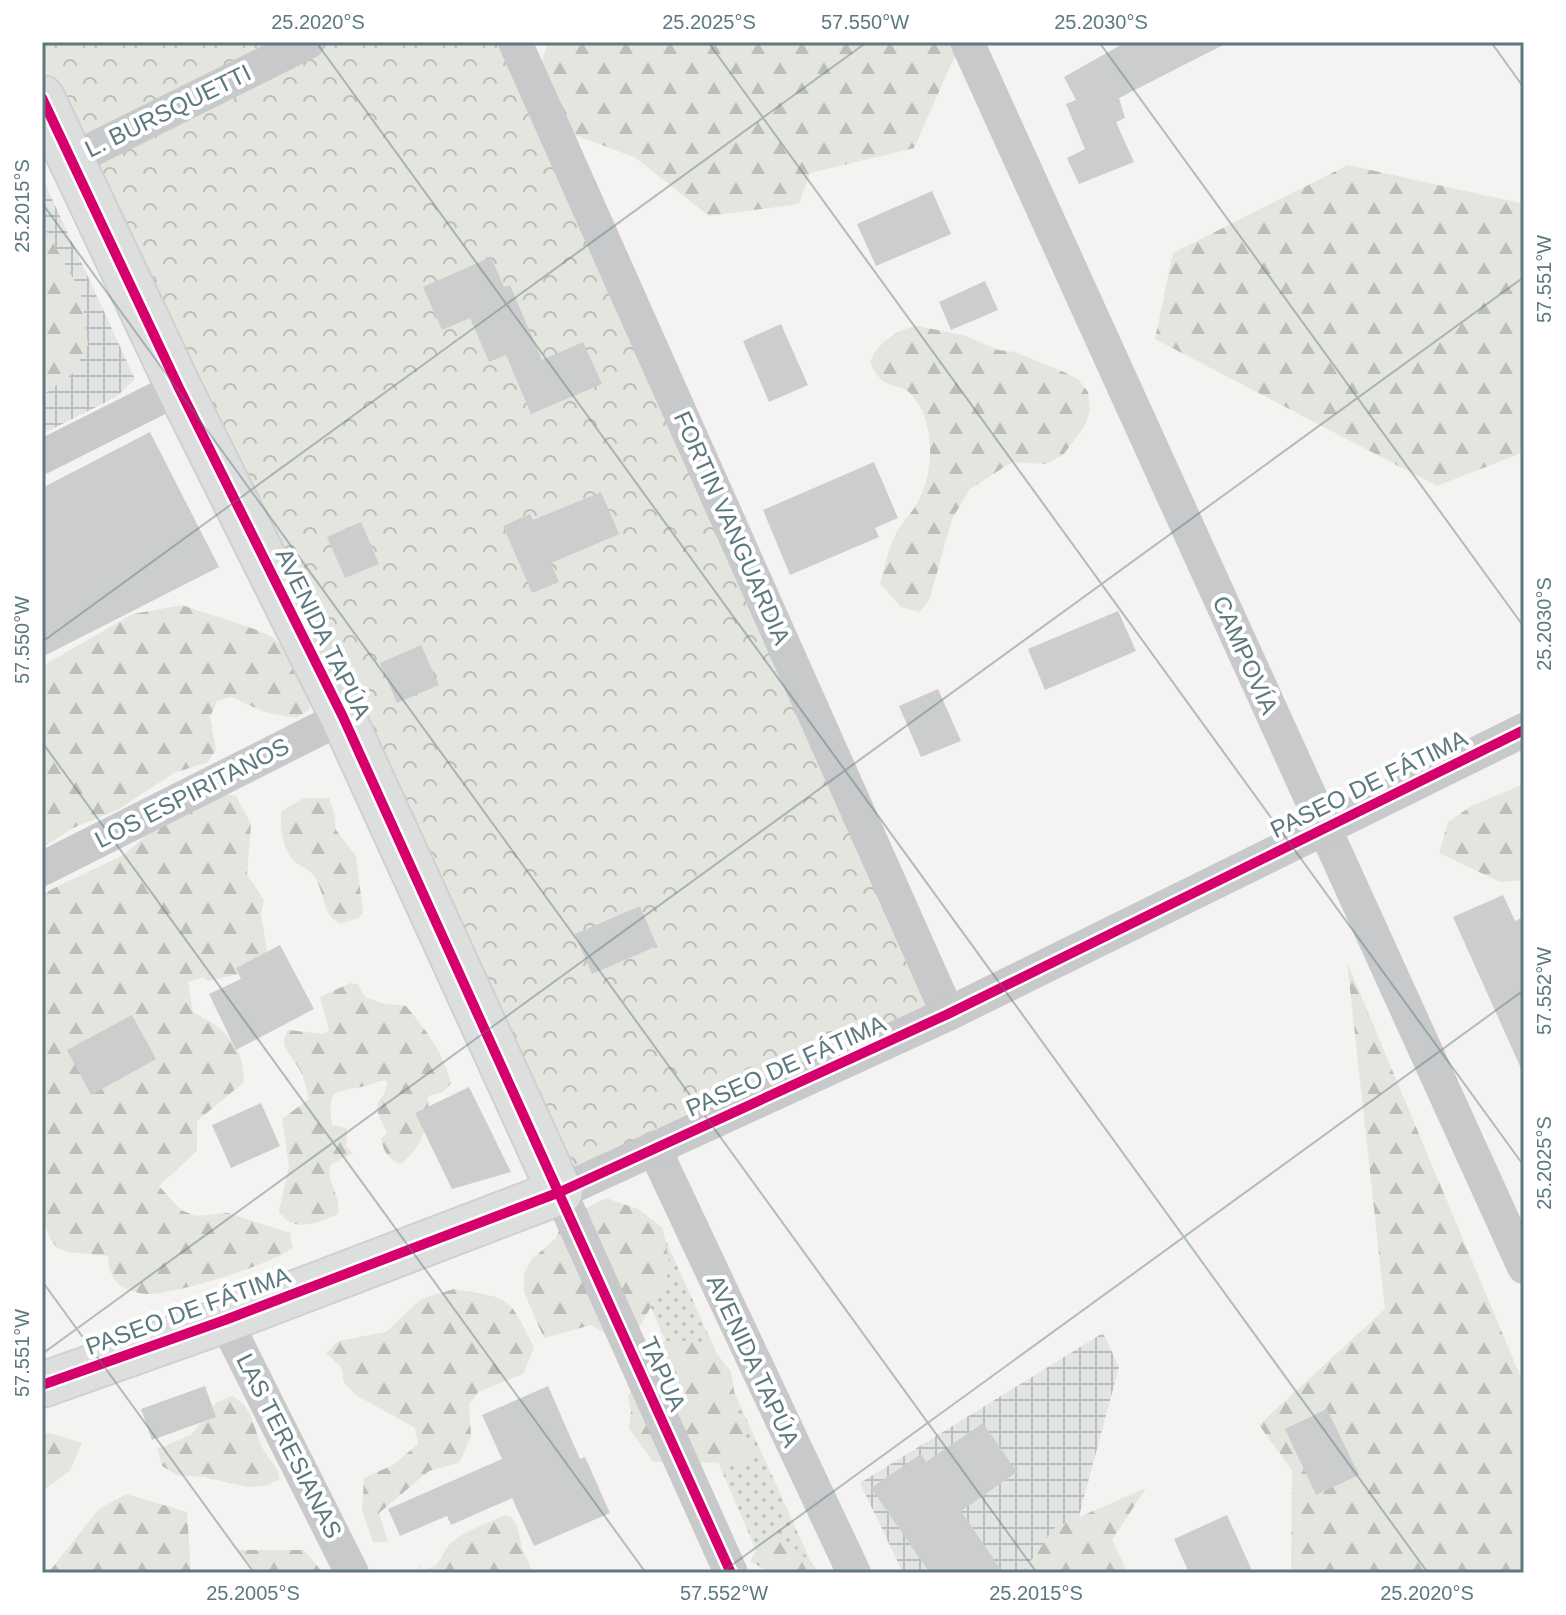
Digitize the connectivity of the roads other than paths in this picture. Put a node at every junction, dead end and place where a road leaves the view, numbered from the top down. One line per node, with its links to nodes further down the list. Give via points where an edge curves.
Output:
1 (308, 42): 5 (street, L. BURSQUETTI)
2 (515, 42): 12 (street, FORTIN VANGUARDIA)
3 (967, 42): 10 (street, CAMPOVÍA)
4 (42, 98): 5 (street, AVENIDA TAPÚA)
5 (71, 160): 6 (street, AVENIDA TAPÚA)
6 (179, 388): 7 (street); 8 (street, AVENIDA TAPÚA)
7 (42, 457)
8 (343, 717): 11 (street, LOS ESPIRITANOS); 14 (street, AVENIDA TAPÚA)
9 (1524, 730): 10 (street, PASEO DE FÁTIMA)
10 (1324, 828): 12 (street, PASEO DE FÁTIMA); 15 (street, CAMPOVÍA)
11 (42, 869)
12 (948, 1014): 13 (street, PASEO DE FÁTIMA)
13 (654, 1148): 14 (street, PASEO DE FÁTIMA); 20 (street, AVENIDA TAPÚA)
14 (560, 1192): 16 (street, PASEO DE FÁTIMA); 19 (street, TAPUA)
15 (1524, 1267)
16 (225, 1320): 17 (street, PASEO DE FÁTIMA); 18 (street, LAS TERESIANAS)
17 (42, 1385)
18 (352, 1573)
19 (731, 1573)
20 (854, 1573)

